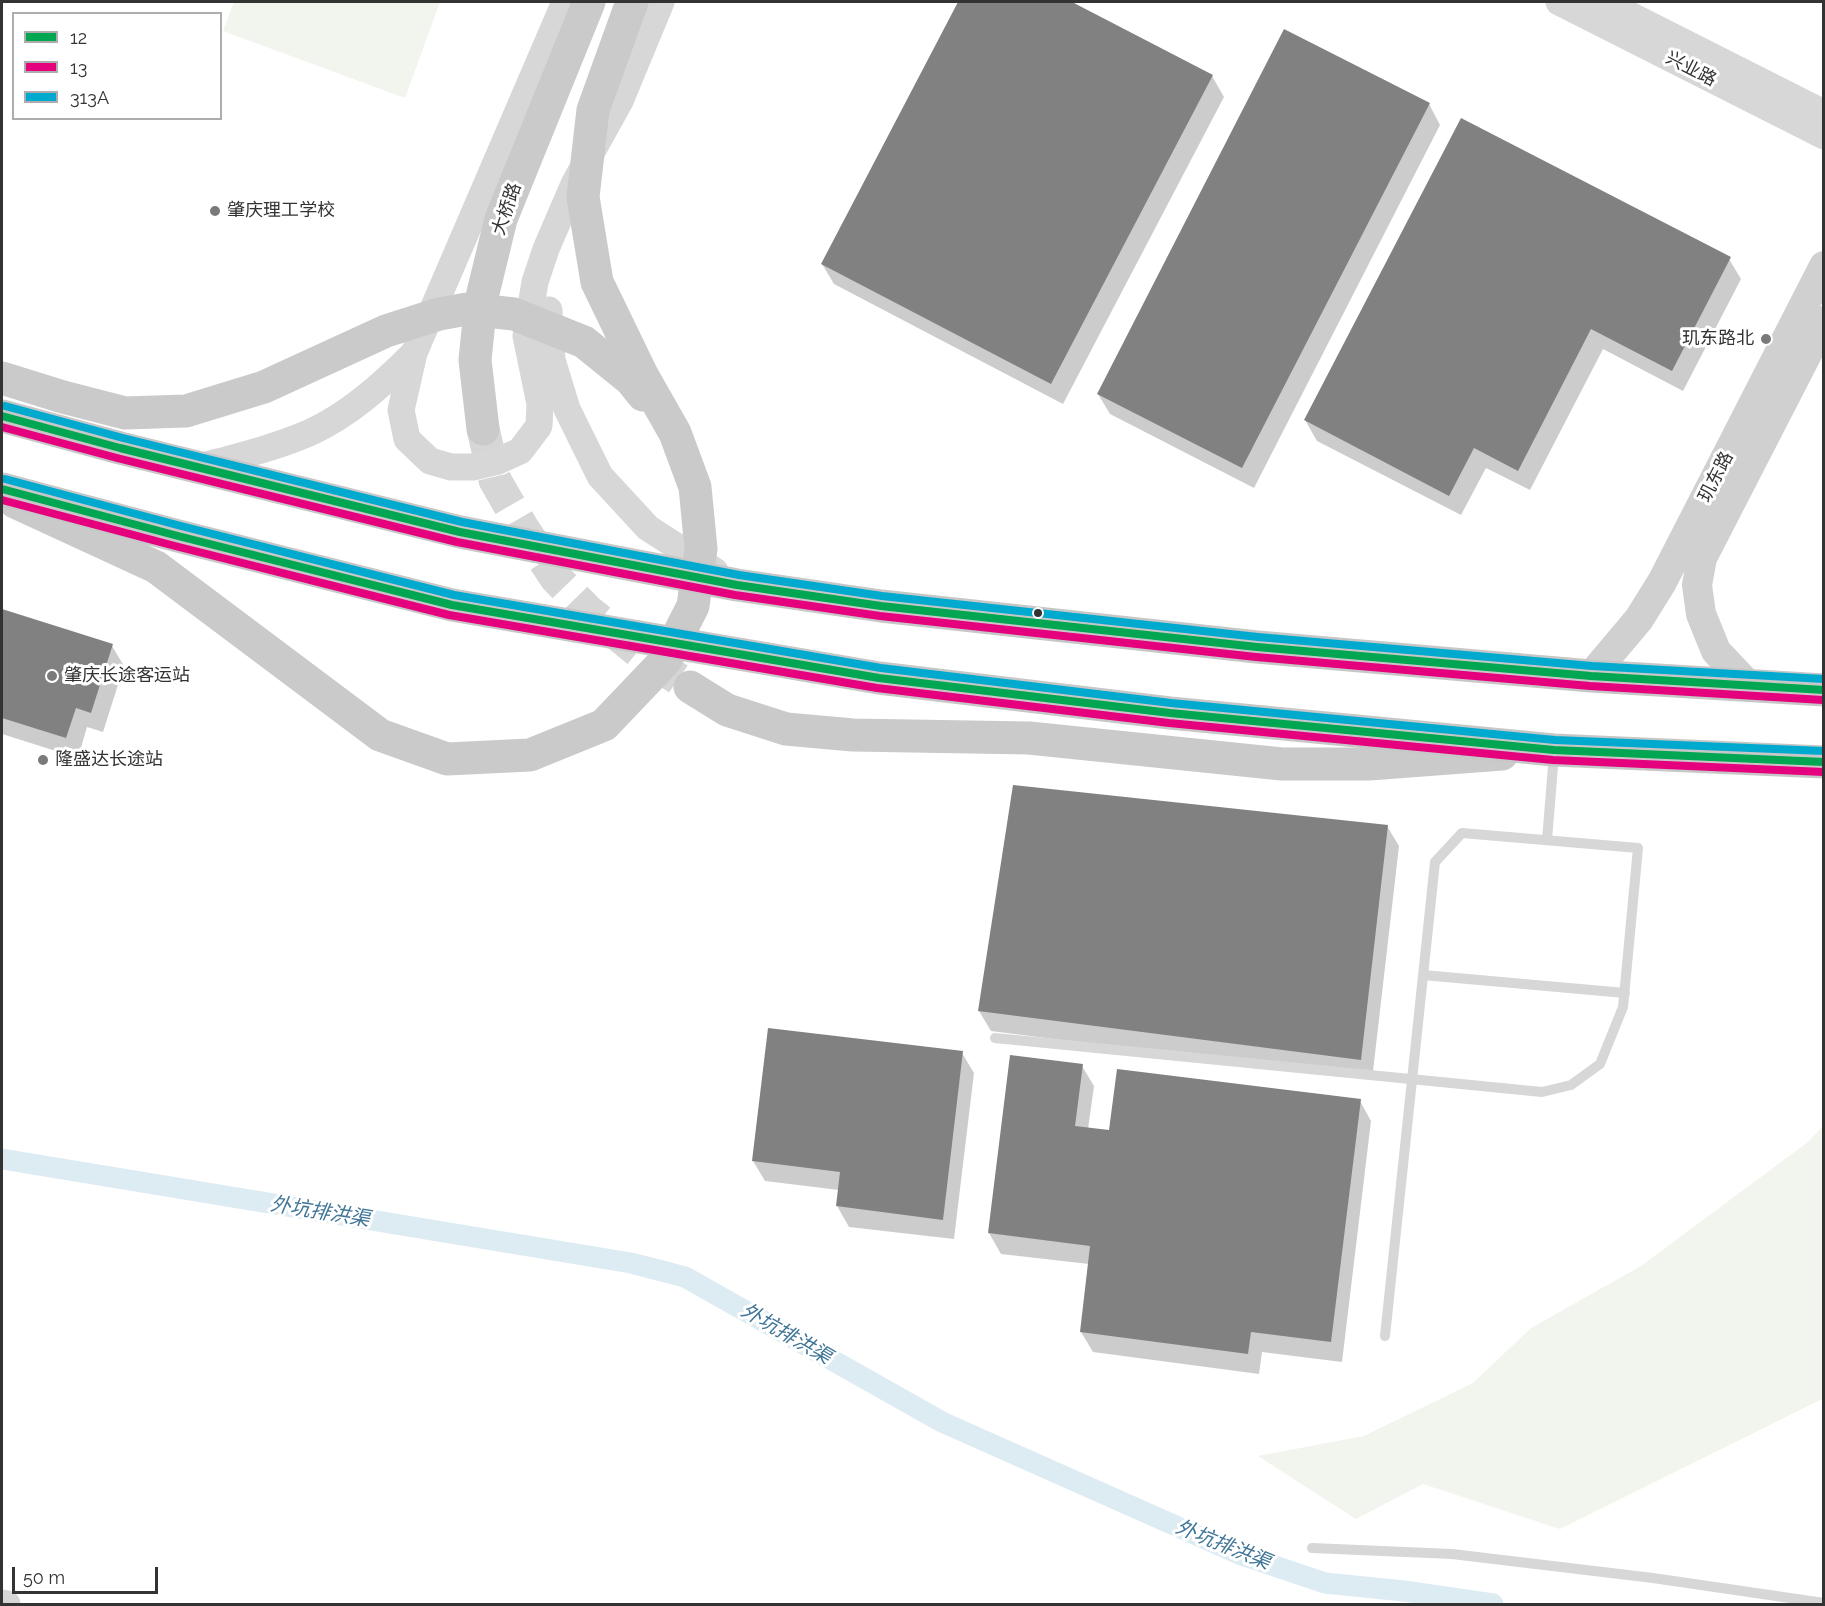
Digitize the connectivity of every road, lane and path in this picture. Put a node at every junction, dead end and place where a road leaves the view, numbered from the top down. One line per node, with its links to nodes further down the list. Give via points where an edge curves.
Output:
1 (565, 2): 12 (street)
2 (589, 2): 15 (main road, 大桥路, via 501,219 481,301 475,360)
3 (632, 2): 16 (main road, via 593,111 583,197 597,282)
4 (661, 2): 9 (street, via 620,101 574,184)
5 (1559, 2): 8 (street, 兴业路)
6 (1604, 2): 7 (street, 兴业路)
7 (1824, 113)
8 (1824, 136)
9 (546, 249): 12 (street, via 535,282 526,336 540,404 539,426 520,451 498,461 451,467 430,461 406,439 401,410); 20 (street, via 552,360 567,410 600,477 648,528)
10 (1824, 266): 21 (main road, 玑东路, via 1662,582 1639,619)
11 (1824, 321): 23 (main road, 玑东路, via 1702,558 1697,585 1701,615 1716,651)
12 (414, 353): 17 (street, via 379,387 318,428 261,450)
13 (2, 378): 16 (main road, via 124,412 186,411 264,387 386,331 467,309 514,314 584,342 631,380)
14 (2, 416): 17 (highway)
15 (483, 429)
16 (675, 433): 19 (main road, via 695,486 701,549 693,606 665,661 604,725 530,755 447,759 380,735 156,567)
17 (199, 467): 20 (highway, via 460,532)
18 (2, 489): 25 (highway, via 452,605 666,643 879,678 1170,713)
19 (2, 495)
20 (737, 585): 21 (highway, via 881,606 1257,647)
21 (1591, 676): 23 (highway)
22 (690, 687): 25 (main road, via 727,710 786,729 853,735 1029,738 1282,764 1369,764)
23 (1750, 687): 24 (highway)
24 (1824, 690)
25 (1554, 750): 26 (highway); 27 (lane)
26 (1824, 762)
27 (1547, 840): 28 (lane, via 1462,833 1455,840 1435,862); 29 (lane, via 1638,848)
28 (1423, 975): 29 (lane); 31 (lane)
29 (1625, 993): 31 (lane, via 1623,1008 1600,1064 1571,1085 1542,1092)
30 (995, 1038): 31 (lane)
31 (1412, 1079): 32 (lane)
32 (1385, 1336)
33 (1312, 1548): 35 (lane, via 1452,1554)
34 (2, 1603): 36 (street)
35 (1824, 1603)
36 (6, 1605)

